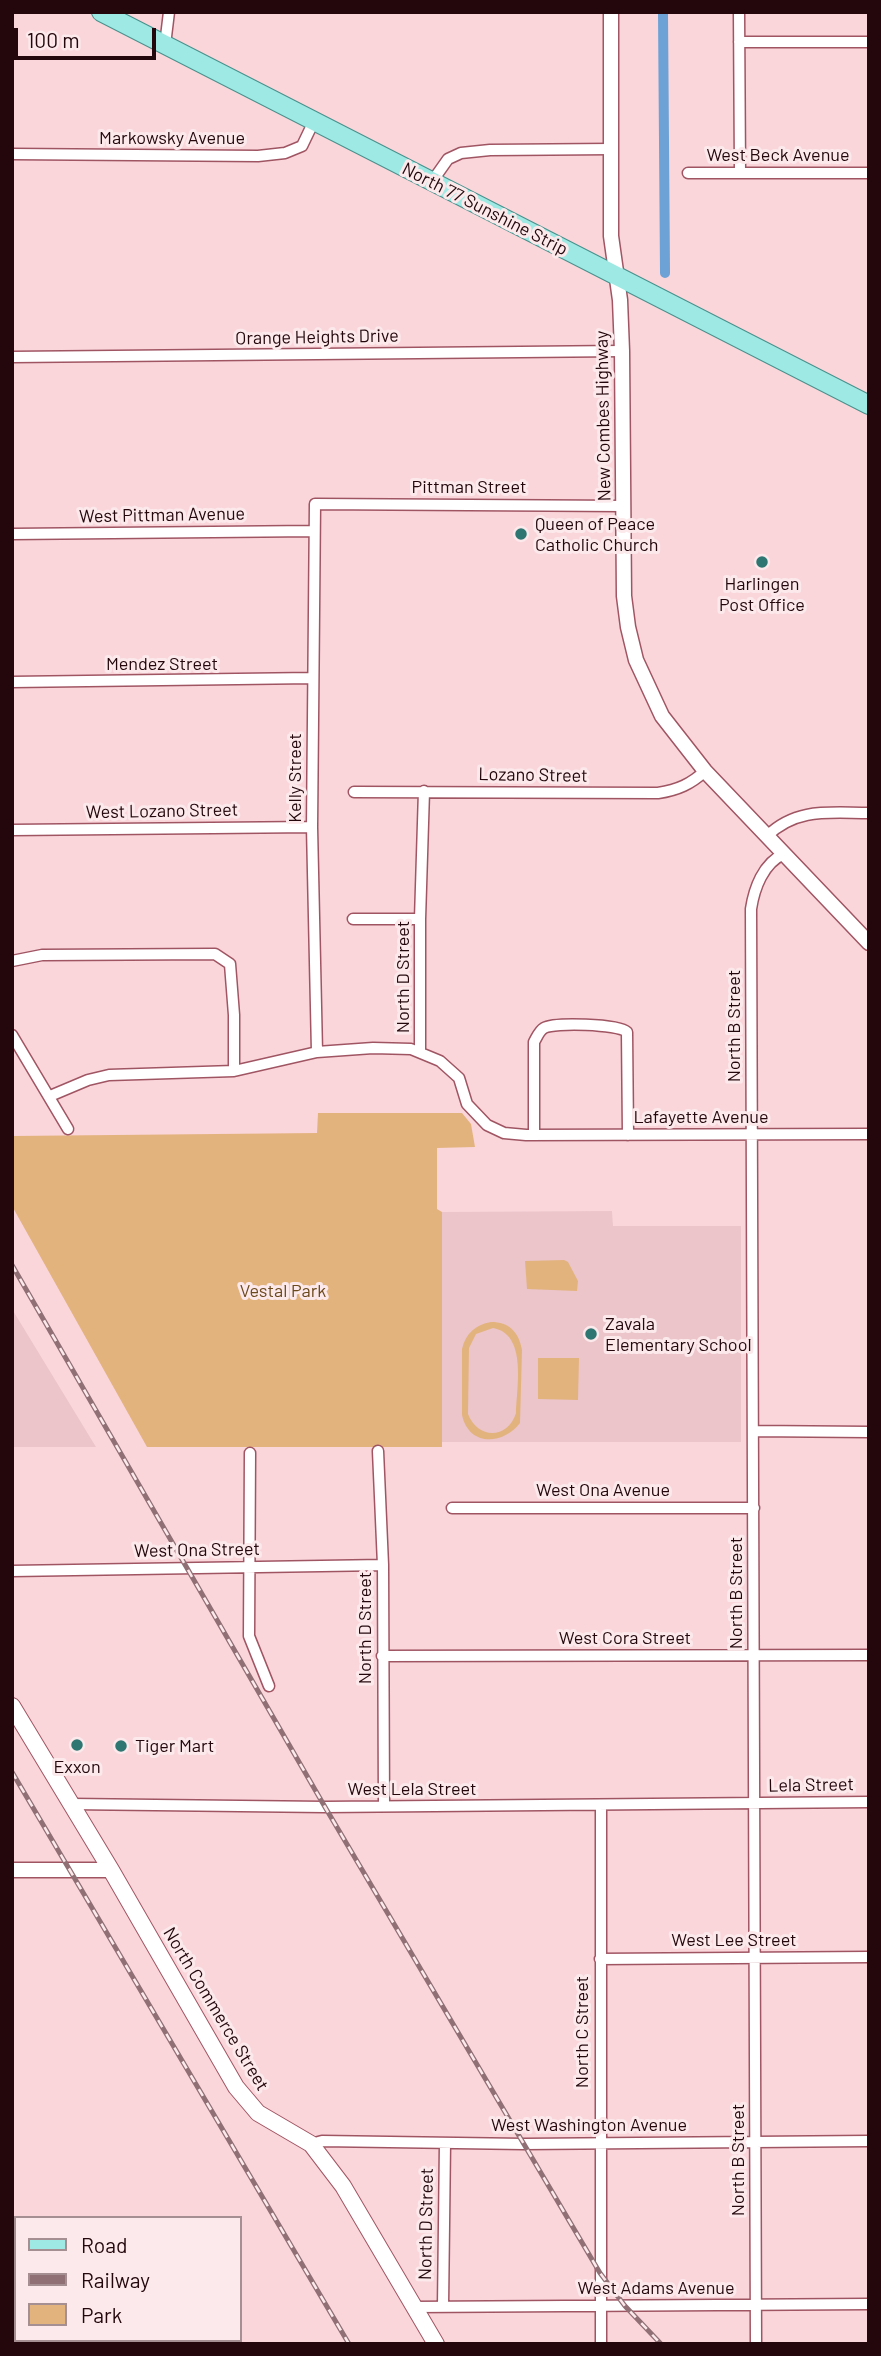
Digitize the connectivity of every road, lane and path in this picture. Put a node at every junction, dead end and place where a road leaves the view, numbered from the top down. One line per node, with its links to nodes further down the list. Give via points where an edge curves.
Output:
1 (101, 12): 7 (main road, North 77 Sunshine Strip)
2 (169, 12): 7 (street)
3 (611, 12): 9 (street, New Combes Highway)
4 (739, 12): 5 (street)
5 (739, 42): 6 (street); 12 (street)
6 (869, 42)
7 (165, 45): 8 (main road, North 77 Sunshine Strip)
8 (314, 121): 10 (street, Markowsky Avenue, via 302,146 258,156); 14 (main road, North 77 Sunshine Strip)
9 (612, 149): 14 (street, via 461,153 448,159); 15 (street, New Combes Highway, via 611,236)
10 (12, 154)
11 (688, 173): 12 (street, West Beck Avenue)
12 (740, 173): 13 (street, West Beck Avenue)
13 (869, 173)
14 (431, 183): 15 (main road, North 77 Sunshine Strip)
15 (616, 275): 16 (street, New Combes Highway); 18 (main road, North 77 Sunshine Strip)
16 (622, 351): 17 (street, Orange Heights Drive); 20 (street, New Combes Highway)
17 (12, 358)
18 (869, 405)
19 (315, 503): 20 (street, Pittman Street); 21 (street, Kelly Street)
20 (623, 506): 25 (street, New Combes Highway, via 624,596 636,660 662,716)
21 (313, 531): 22 (street, West Pittman Avenue); 23 (street, Kelly Street)
22 (12, 534)
23 (312, 678): 24 (street, Mendez Street); 29 (street, Kelly Street)
24 (12, 682)
25 (705, 771): 26 (street, Lozano Street, via 680,789 659,793); 31 (street, New Combes Highway)
26 (424, 791): 27 (street, Lozano Street); 34 (street, North D Street)
27 (354, 792)
28 (869, 813): 31 (street, via 806,814 790,819)
29 (312, 827): 30 (street, West Lozano Street); 38 (street, Kelly Street)
30 (12, 830)
31 (767, 836): 32 (street, New Combes Highway)
32 (785, 854): 35 (street, New Combes Highway); 45 (street, North B Street, via 761,876 751,909)
33 (353, 919): 34 (street)
34 (420, 919): 39 (street, North D Street)
35 (869, 943)
36 (12, 961): 40 (street, via 42,955 215,954 230,964)
37 (12, 1035): 41 (street)
38 (317, 1052): 39 (street, via 373,1048); 40 (street)
39 (420, 1052): 43 (street, North D Street, via 440,1061 459,1078 467,1104 487,1125 505,1133)
40 (234, 1071): 41 (street, via 108,1075)
41 (50, 1096): 42 (street)
42 (68, 1129)
43 (534, 1135): 44 (street, Lafayette Avenue); 44 (street, via 534,1042 548,1026 592,1025 622,1027 627,1032)
44 (628, 1135): 45 (street, Lafayette Avenue)
45 (752, 1135): 46 (street, Lafayette Avenue); 47 (street, North B Street)
46 (869, 1135)
47 (753, 1431): 48 (street); 52 (street, North B Street)
48 (869, 1432)
49 (378, 1451): 53 (street, North D Street)
50 (250, 1454): 54 (street)
51 (452, 1507): 52 (street, West Ona Avenue)
52 (754, 1508): 56 (street, North B Street)
53 (383, 1565): 54 (street, West Ona Street); 58 (street, North D Street)
54 (251, 1566): 55 (street, West Ona Street); 59 (street, via 249,1636)
55 (12, 1571)
56 (754, 1655): 57 (street, West Cora Street); 58 (street, West Cora Street); 63 (street, North B Street)
57 (869, 1655)
58 (382, 1656): 65 (street, North D Street)
59 (269, 1686)
60 (12, 1706): 62 (main road, North Commerce Street)
61 (869, 1802): 63 (street, Lela Street)
62 (70, 1804): 65 (street, West Lela Street); 67 (main road, North Commerce Street)
63 (754, 1804): 64 (street, West Lela Street); 69 (street, North B Street)
64 (601, 1805): 65 (street, West Lela Street); 70 (street, North C Street)
65 (384, 1806)
66 (12, 1870): 67 (street)
67 (111, 1870): 75 (main road, North Commerce Street, via 236,2087 258,2113)
68 (869, 1957): 69 (street, West Lee Street)
69 (755, 1958): 70 (street, West Lee Street); 71 (street, North B Street)
70 (600, 1959): 73 (street, North C Street)
71 (755, 2141): 72 (street, West Washington Avenue); 73 (street, West Washington Avenue); 80 (street, North B Street)
72 (869, 2141)
73 (600, 2142): 74 (street, West Washington Avenue); 79 (street, North C Street)
74 (445, 2143): 75 (street, West Washington Avenue); 78 (street, North D Street)
75 (311, 2144): 77 (main road, North Commerce Street, via 343,2186)
76 (869, 2304): 80 (street, West Adams Avenue)
77 (414, 2306): 78 (street, West Adams Avenue); 81 (main road, North Commerce Street)
78 (443, 2306): 79 (street, West Adams Avenue)
79 (600, 2306): 80 (street, West Adams Avenue); 82 (street, North C Street)
80 (756, 2306): 83 (street, North B Street)
81 (436, 2344)
82 (601, 2344)
83 (756, 2344)

